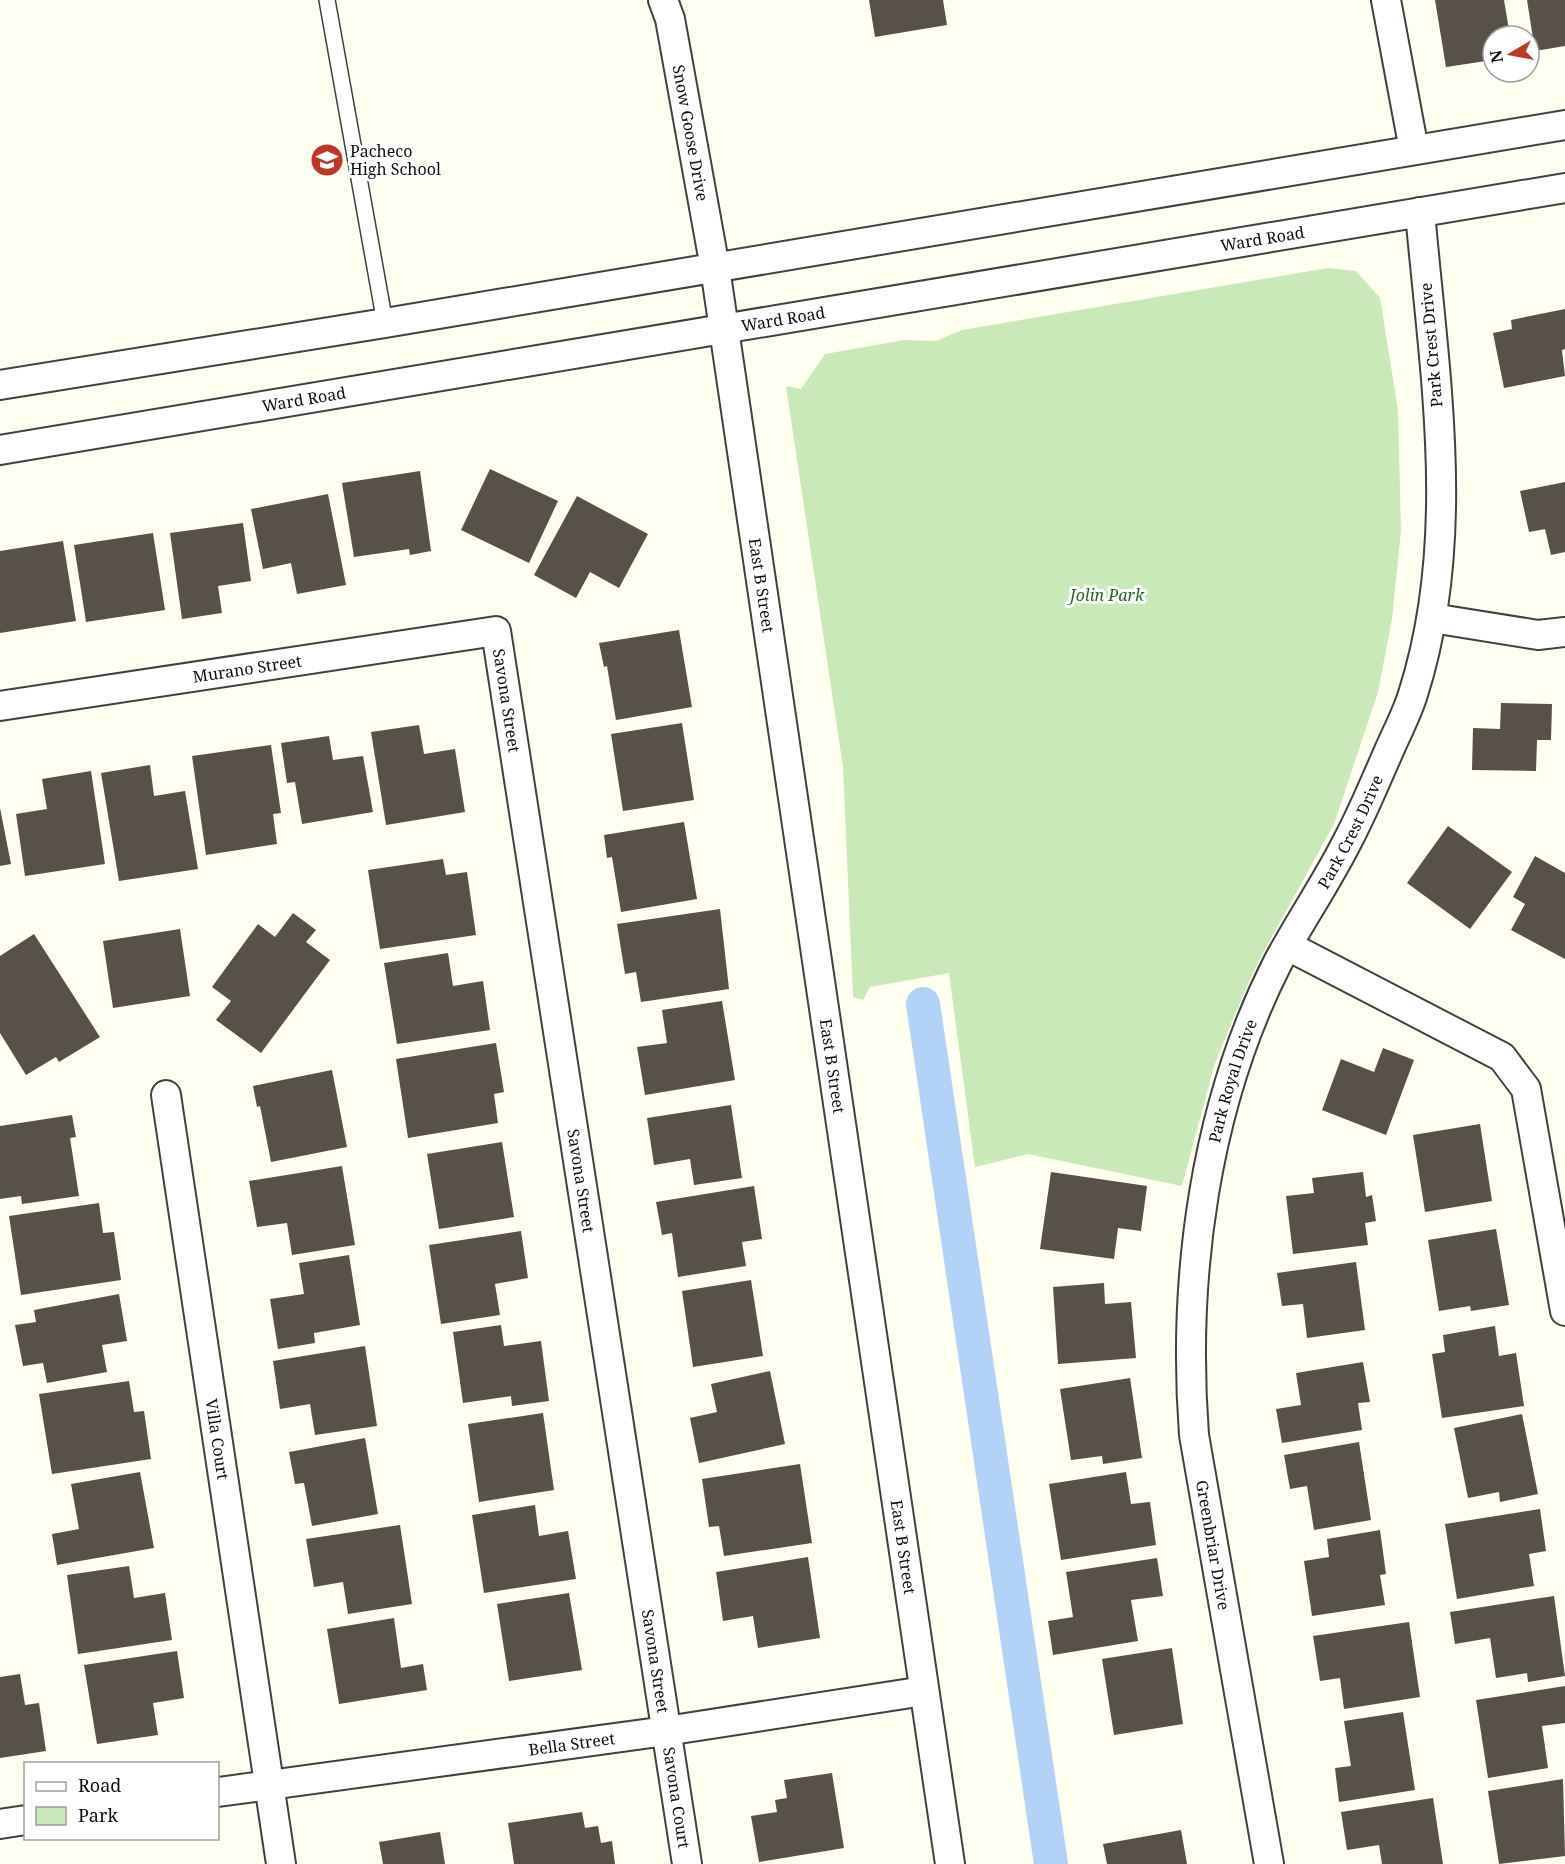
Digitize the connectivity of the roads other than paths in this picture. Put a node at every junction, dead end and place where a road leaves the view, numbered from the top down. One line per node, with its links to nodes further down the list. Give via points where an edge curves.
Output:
1 (327, 0): 9 (lane)
2 (663, 0): 8 (street, Snow Goose Drive, via 672,30)
3 (1386, 0): 5 (street)
4 (1565, 124): 5 (street)
5 (1414, 150): 8 (street)
6 (1565, 189): 7 (street, Ward Road)
7 (1420, 212): 10 (street, Ward Road); 13 (street, Park Crest Drive, via 1441,451 1442,538)
8 (715, 268): 9 (street); 10 (street, East B Street)
9 (385, 323): 11 (street)
10 (724, 331): 12 (street, Ward Road); 21 (street, East B Street)
11 (0, 385)
12 (0, 450)
13 (1432, 618): 15 (street, via 1538,635); 17 (street, Park Crest Drive, via 1413,696 1349,839)
14 (496, 631): 16 (street, Murano Street); 22 (street, Savona Street)
15 (1565, 632)
16 (0, 706)
17 (1288, 946): 19 (street, Park Royal Drive, via 1258,1006 1232,1077 1212,1151); 20 (street, via 1502,1057 1526,1089)
18 (166, 1095): 23 (street, Villa Court)
19 (1201, 1224): 30 (street, Greenbriar Drive, via 1191,1296 1189,1372 1194,1434)
20 (1565, 1311)
21 (924, 1691): 22 (street, Bella Street); 29 (street, East B Street)
22 (666, 1731): 23 (street, Bella Street); 28 (street, Savona Court)
23 (269, 1784): 24 (street, Bella Street); 27 (street, Villa Court)
24 (219, 1791)
25 (24, 1820): 26 (street)
26 (0, 1824)
27 (281, 1864)
28 (687, 1864)
29 (950, 1864)
30 (1269, 1864)

